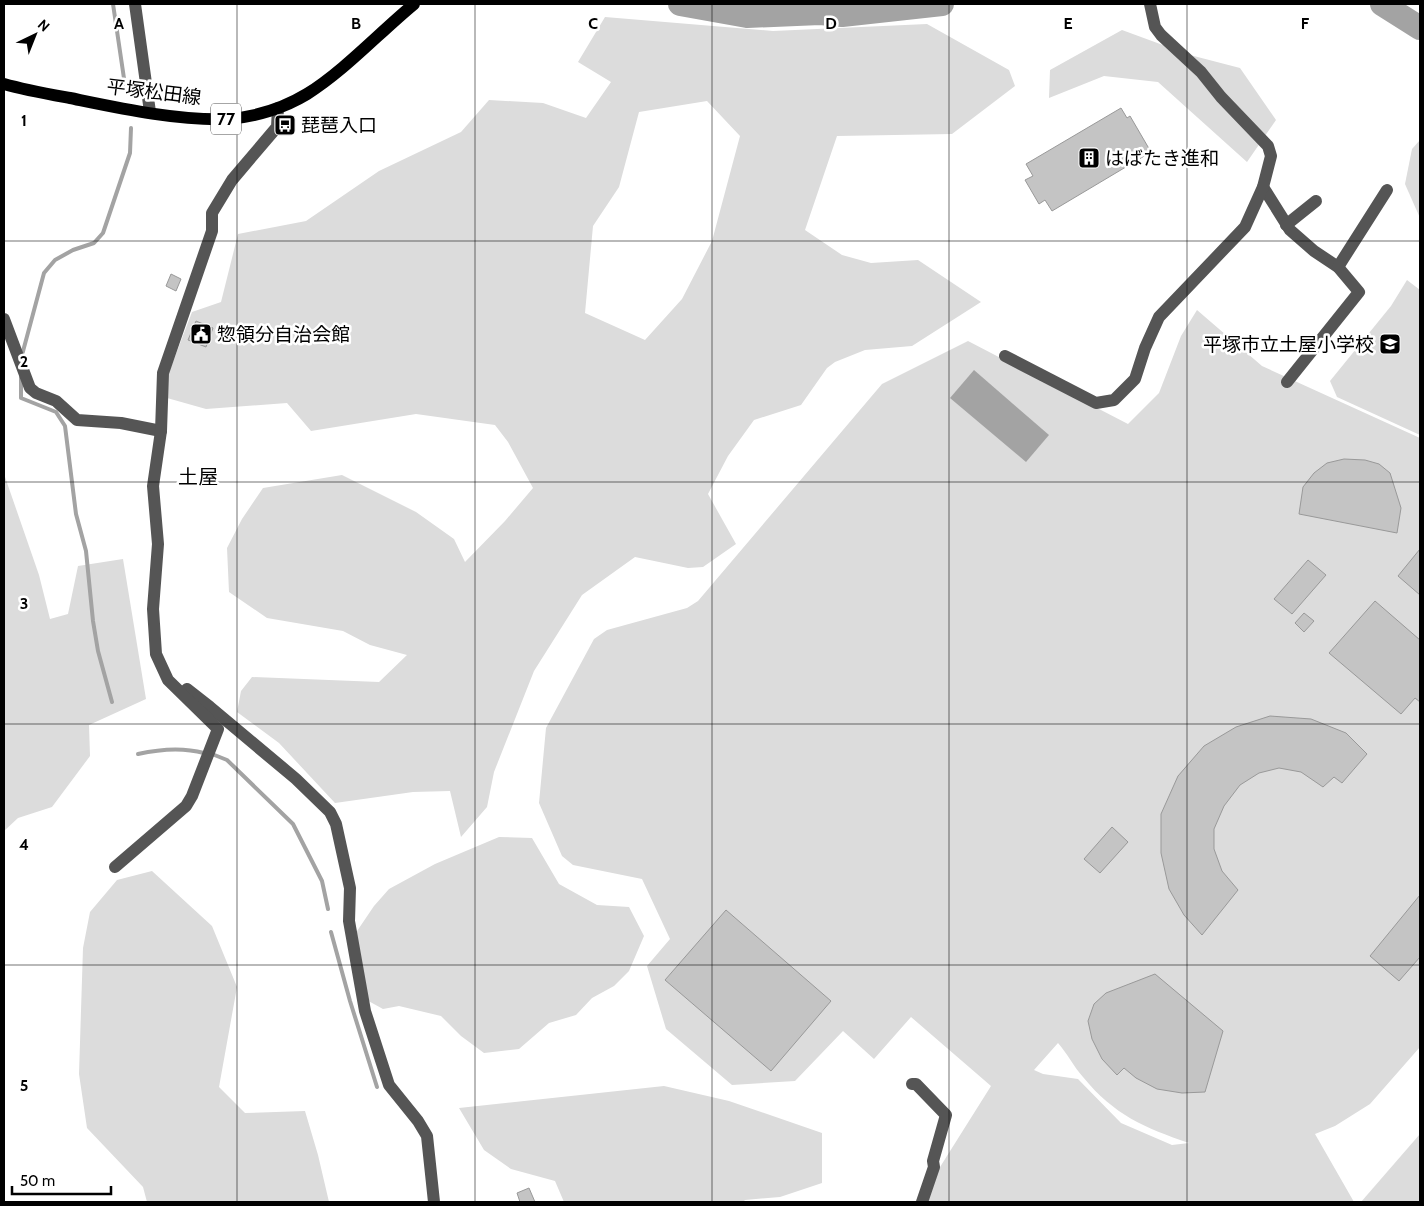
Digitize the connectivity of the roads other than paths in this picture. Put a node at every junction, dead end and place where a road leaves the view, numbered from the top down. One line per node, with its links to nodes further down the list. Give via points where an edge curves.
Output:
1 (135, 4): 6 (street)
2 (413, 4): 5 (main road, 平塚松田線 / 77, via 330,78)
3 (1150, 4): 7 (street, via 1156,27 1162,35 1202,72 1268,146 1271,156)
4 (4, 84): 6 (main road, 平塚松田線 / 77)
5 (278, 108): 6 (main road, 平塚松田線 / 77, via 228,119); 15 (street, via 277,127 232,180 212,213 212,231 164,373)
6 (150, 112)
7 (1263, 187): 10 (street); 13 (street, via 1245,227 1159,317 1135,379 1114,400 1096,403)
8 (1386, 190): 11 (street)
9 (1316, 201): 10 (street)
10 (1286, 225): 11 (street, via 1314,251)
11 (1338, 267): 14 (street, via 1359,292)
12 (4, 319): 15 (street, via 30,388 36,393 56,401 77,420 121,423)
13 (1005, 356)
14 (1287, 382)
15 (161, 431): 16 (street, via 153,486 158,544 153,609 156,654)
16 (160, 663): 17 (street, via 168,680 218,729 186,806); 19 (street, via 184,688 296,779 330,812 336,824 350,888 349,921 365,1011 389,1085 427,1136)
17 (115, 867)
18 (912, 1084): 20 (street, via 916,1084 946,1115 933,1161 934,1168)
19 (434, 1202)
20 (922, 1202)

